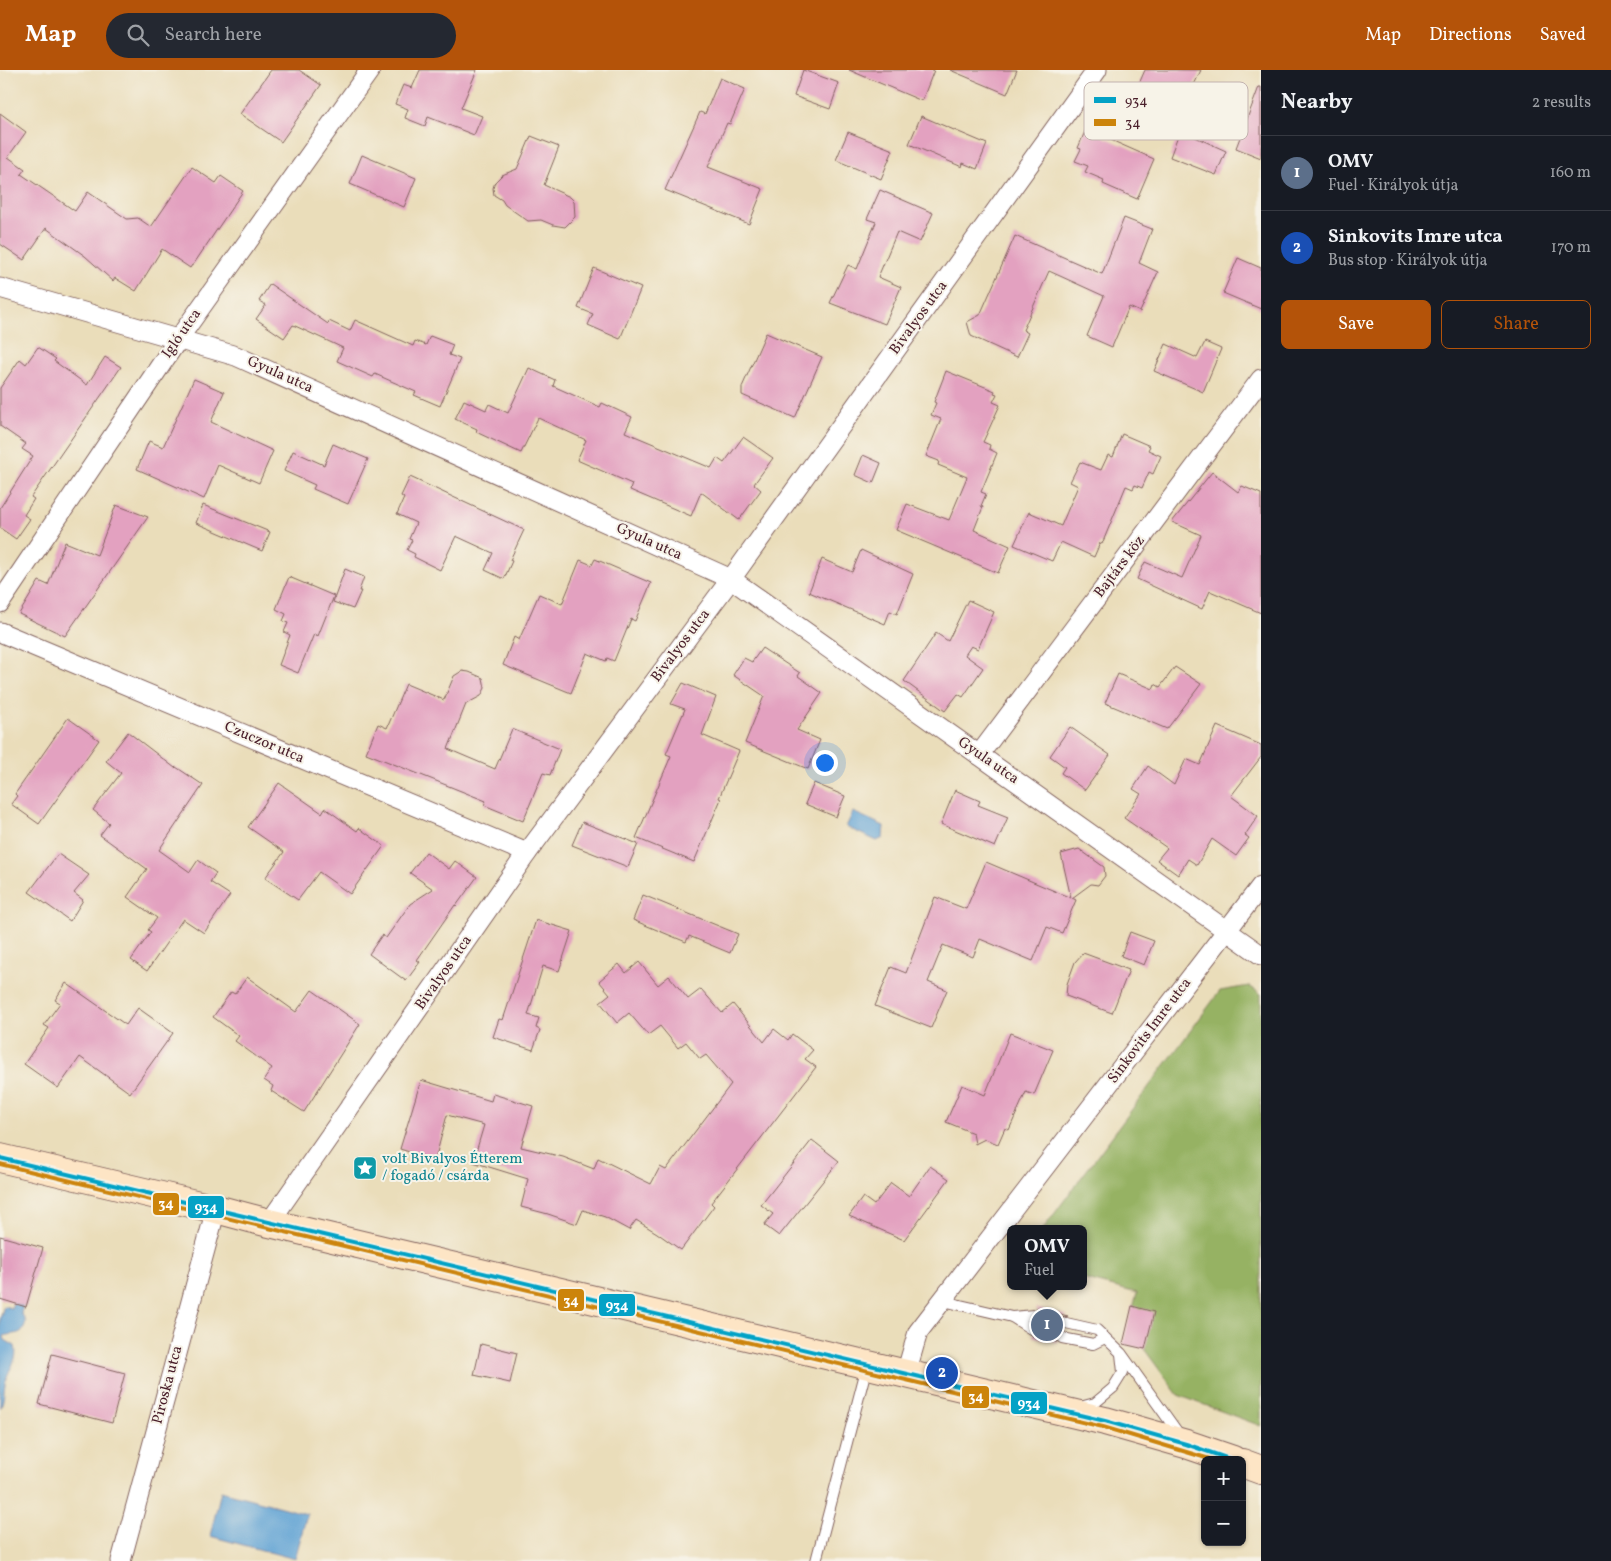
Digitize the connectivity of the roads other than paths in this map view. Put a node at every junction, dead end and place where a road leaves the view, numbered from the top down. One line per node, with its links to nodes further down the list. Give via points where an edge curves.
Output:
1 (370, 70): 6 (street, Igló utca)
2 (1097, 70): 3 (street, Bivalyos utca)
3 (1088, 82)
4 (1084, 88): 8 (street, Bivalyos utca)
5 (0, 288): 6 (street, Gyula utca)
6 (178, 338): 8 (street, Gyula utca, via 236,356); 9 (street, Igló utca)
7 (1261, 379): 11 (street, Bajtárs köz)
8 (731, 579): 11 (street, Gyula utca); 12 (street, Bivalyos utca)
9 (0, 603)
10 (0, 632): 12 (street, Czuczor utca)
11 (979, 755): 14 (street, Gyula utca)
12 (527, 853): 18 (street, Bivalyos utca)
13 (1261, 886): 14 (street, Sinkovits Imre utca)
14 (1227, 930): 15 (street, Gyula utca); 19 (street, Sinkovits Imre utca)
15 (1261, 955)
16 (0, 1158): 17 (street)
17 (216, 1209): 18 (street); 34 (street, Piroska utca)
18 (269, 1223): 27 (street)
19 (943, 1300): 21 (lane); 28 (street, Sinkovits Imre utca, via 918,1332)
20 (1034, 1315): 21 (lane)
21 (1012, 1317): 23 (lane)
22 (1066, 1323): 25 (lane, via 1097,1330)
23 (1031, 1329)
24 (1062, 1338): 25 (lane, via 1093,1344)
25 (1105, 1338): 26 (lane)
26 (1121, 1353): 29 (lane, via 1123,1372 1113,1388 1095,1403); 30 (lane)
27 (867, 1365): 28 (street); 35 (lane)
28 (906, 1373): 29 (street)
29 (1064, 1411): 30 (street)
30 (1186, 1444): 31 (street)
31 (1221, 1456)
32 (1246, 1464): 33 (street)
33 (1261, 1470)
34 (121, 1561)
35 (816, 1561)

